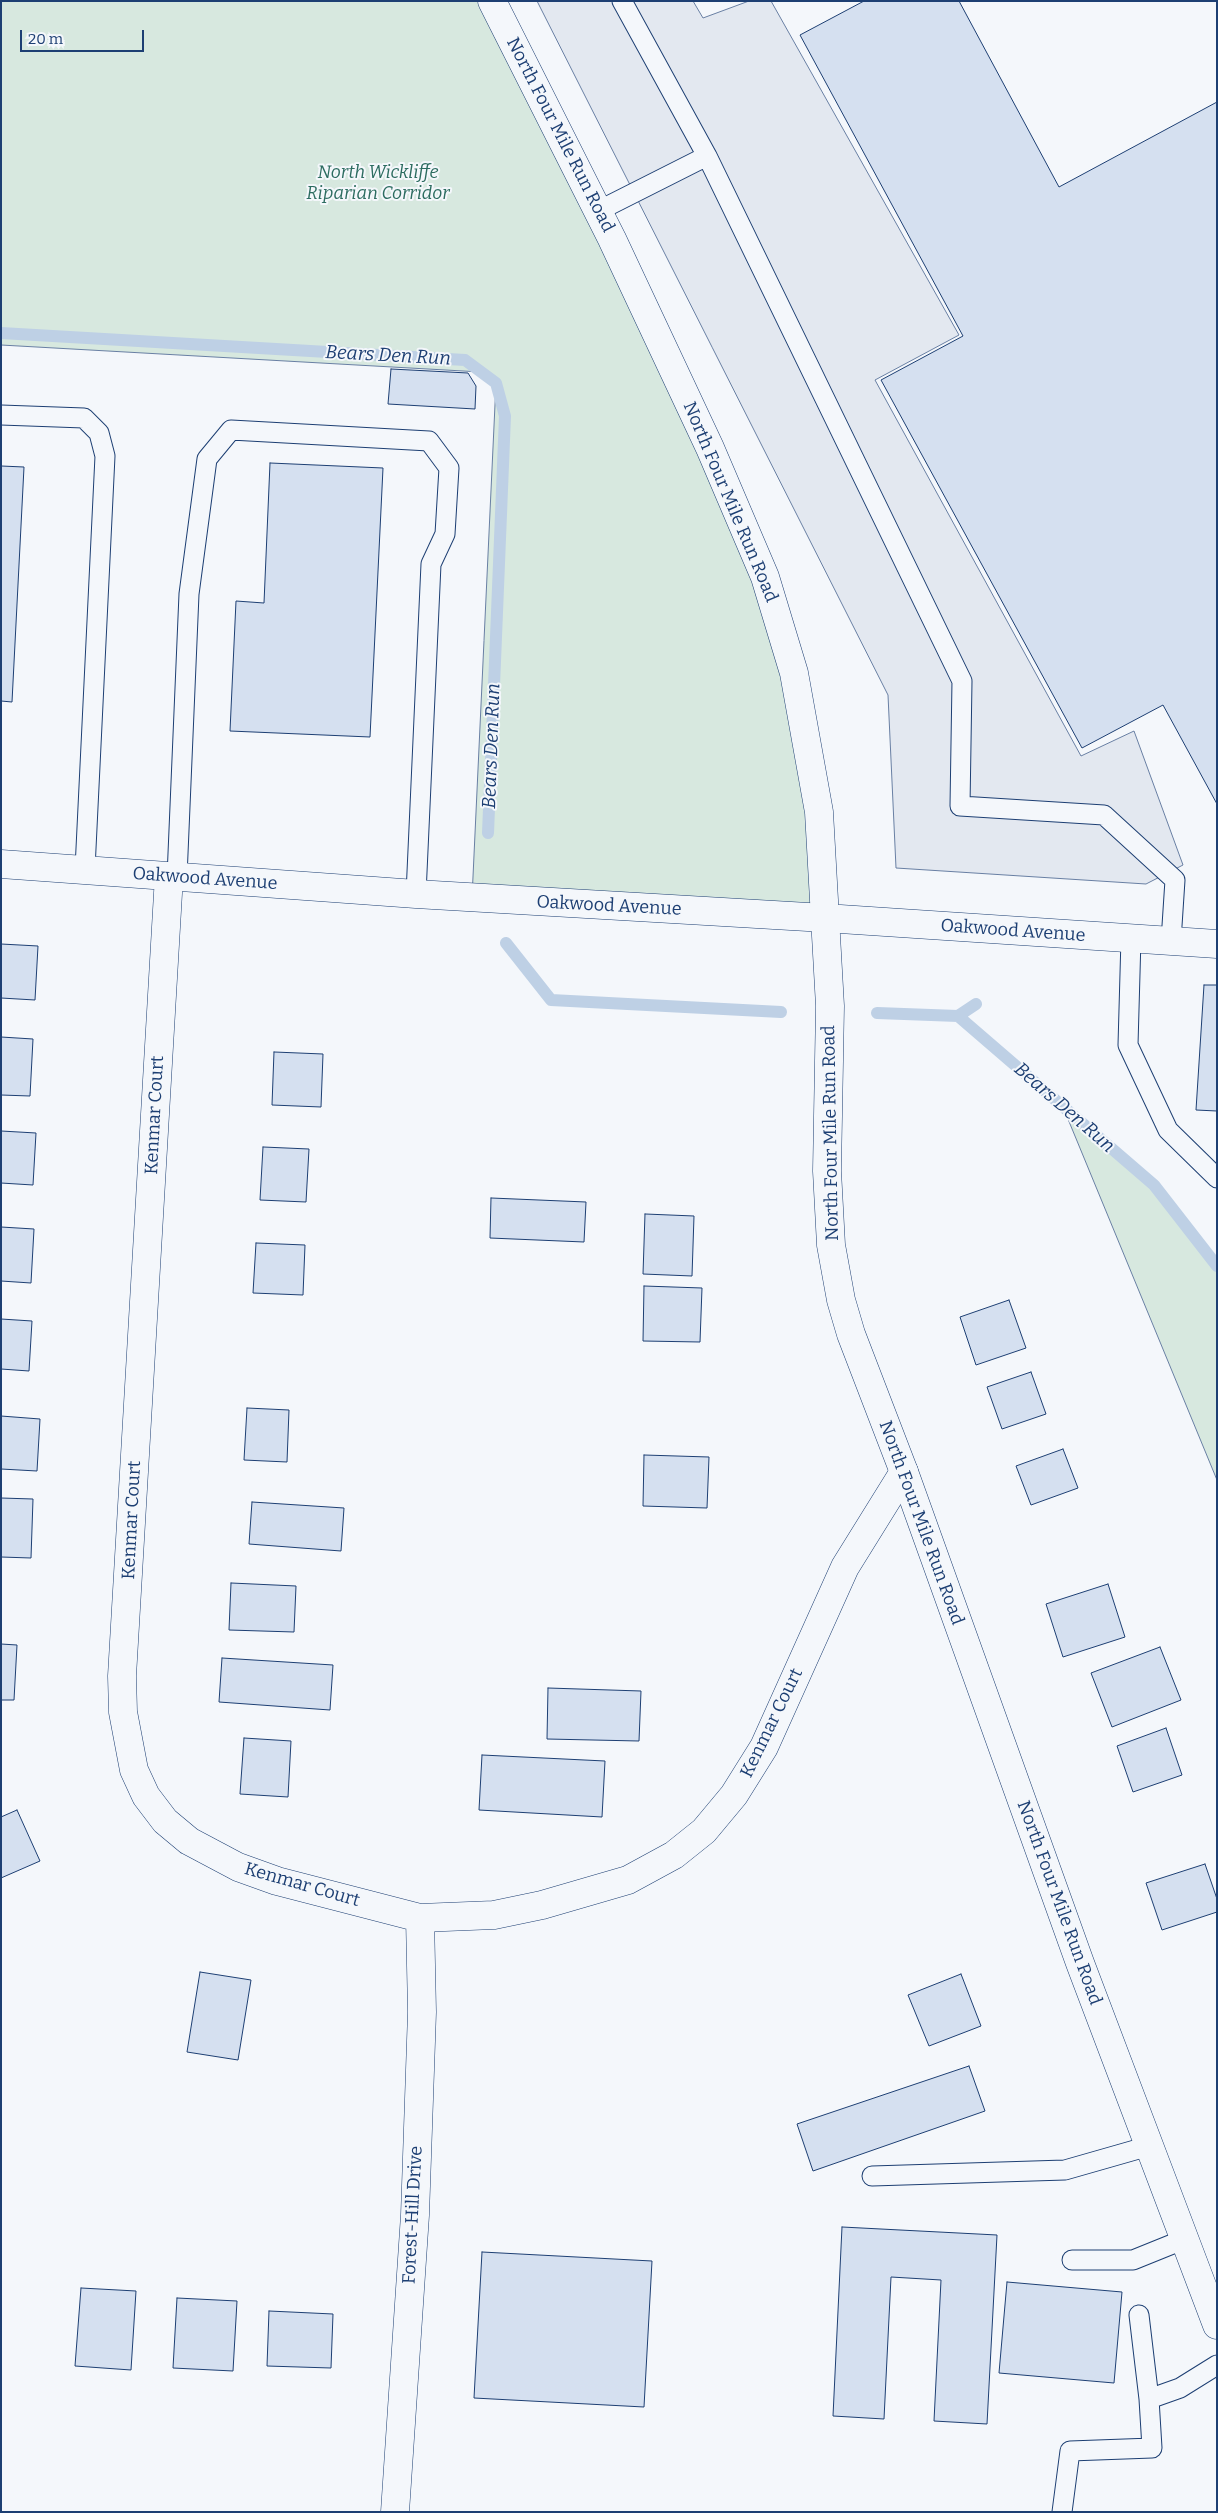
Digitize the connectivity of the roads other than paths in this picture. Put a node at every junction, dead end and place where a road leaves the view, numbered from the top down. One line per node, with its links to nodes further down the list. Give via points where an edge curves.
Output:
1 (492, 1): 4 (street, North Four Mile Run Road)
2 (622, 1): 3 (lane)
3 (707, 156): 4 (lane); 12 (lane, via 962,682 960,806 1104,815 1174,880)
4 (598, 211): 10 (street, North Four Mile Run Road, via 710,448 765,577 794,673 819,812)
5 (1, 415): 7 (lane, via 84,418 99,433 106,456)
6 (1, 864): 7 (street, Oakwood Avenue)
7 (85, 869): 8 (street, Oakwood Avenue)
8 (173, 877): 9 (street, Oakwood Avenue); 9 (lane, via 189,594 207,459 231,430 429,441 449,468 445,534 431,564); 16 (street, Kenmar Court, via 122,1676 123,1712 134,1770 146,1796 165,1821 197,1846 238,1867 277,1880)
9 (416, 894): 10 (street, Oakwood Avenue)
10 (825, 918): 11 (street, Oakwood Avenue); 15 (street, North Four Mile Run Road, via 830,1006 827,1171 831,1245 851,1334)
11 (1131, 938): 12 (street, Oakwood Avenue); 14 (lane, via 1128,1046 1168,1130)
12 (1171, 941): 13 (street, Oakwood Avenue)
13 (1217, 944)
14 (1217, 1178)
15 (904, 1472): 16 (street, Kenmar Court, via 845,1567 764,1747 734,1796 704,1831 674,1855 628,1880 494,1915); 17 (street, North Four Mile Run Road)
16 (420, 1918): 25 (street, Forest-Hill Drive, via 422,2012 415,2215)
17 (1149, 2146): 18 (lane, via 1065,2170); 19 (street, North Four Mile Run Road)
18 (872, 2176)
19 (1185, 2239): 20 (lane, via 1134,2260); 22 (street, North Four Mile Run Road)
20 (1072, 2260)
21 (1140, 2315): 24 (lane)
22 (1217, 2325)
23 (1217, 2365): 24 (lane, via 1180,2388)
24 (1149, 2399): 26 (lane, via 1152,2448 1070,2451)
25 (395, 2512)
26 (1062, 2512)

